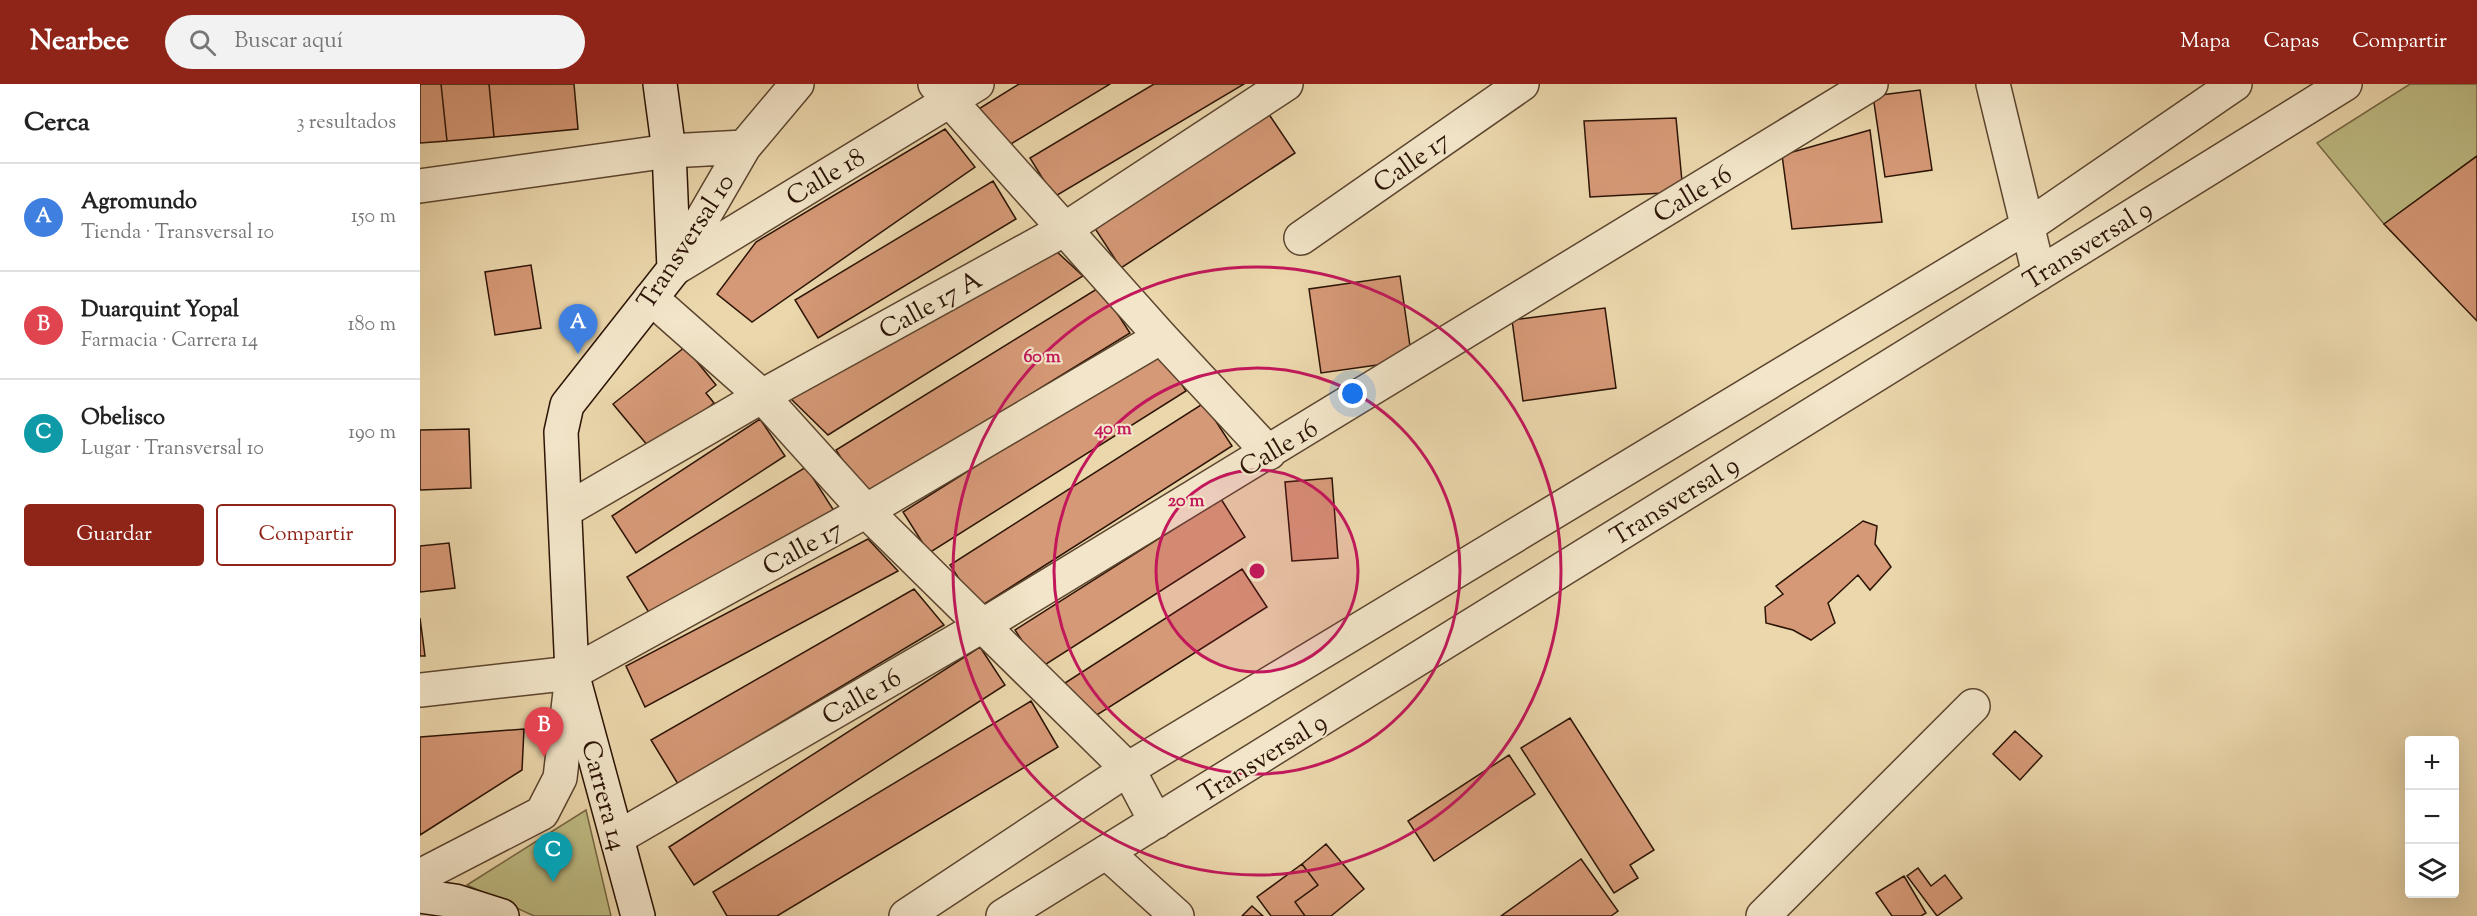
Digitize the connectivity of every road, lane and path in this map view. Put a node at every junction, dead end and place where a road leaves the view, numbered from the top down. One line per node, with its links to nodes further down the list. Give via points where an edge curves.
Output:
1 (660, 84): 12 (street)
2 (797, 84): 11 (street, Transversal 10)
3 (977, 84): 10 (street, Calle 18)
4 (1286, 84): 15 (street, Calle 17 A)
5 (1522, 84): 16 (street, Calle 17)
6 (1871, 84): 23 (street, Calle 16)
7 (1993, 84): 14 (street)
8 (2235, 84): 14 (street, Transversal 9)
9 (2345, 84): 18 (street, Transversal 9)
10 (942, 92): 15 (street); 17 (street, Calle 18)
11 (744, 147): 12 (street); 17 (street, Transversal 10)
12 (669, 151): 13 (street); 17 (street)
13 (420, 186)
14 (2028, 226): 18 (street); 30 (street, Transversal 9)
15 (1065, 230): 20 (street); 21 (street, Calle 17 A)
16 (1301, 238)
17 (674, 269): 19 (street, Transversal 10)
18 (2039, 274): 31 (street, Transversal 9)
19 (651, 298): 21 (street); 22 (street, Transversal 10, via 567,405)
20 (1161, 337): 23 (street); 25 (street, Calle 17)
21 (762, 396): 24 (street, Calle 17 A); 25 (street)
22 (561, 432): 24 (street, Carrera 14)
23 (1269, 453): 26 (street, Calle 16)
24 (566, 510): 27 (street, Carrera 14)
25 (866, 511): 26 (street); 27 (street, Calle 17)
26 (982, 626): 30 (street); 32 (street, Calle 16)
27 (572, 673): 28 (street, Calle 17); 32 (street, Carrera 14); 34 (street, Carrera 14, via 560,778 542,813)
28 (420, 690)
29 (1973, 706): 41 (street)
30 (1128, 769): 31 (street); 38 (street, Transversal 9)
31 (1156, 822): 33 (street, Transversal 9)
32 (617, 838): 37 (street, Carrera 14)
33 (1106, 852): 39 (street, Transversal 9); 40 (street)
34 (420, 876)
35 (420, 896): 36 (street, via 455,901)
36 (502, 916)
37 (638, 916)
38 (906, 916)
39 (1003, 916)
40 (1177, 916)
41 (1763, 916)

